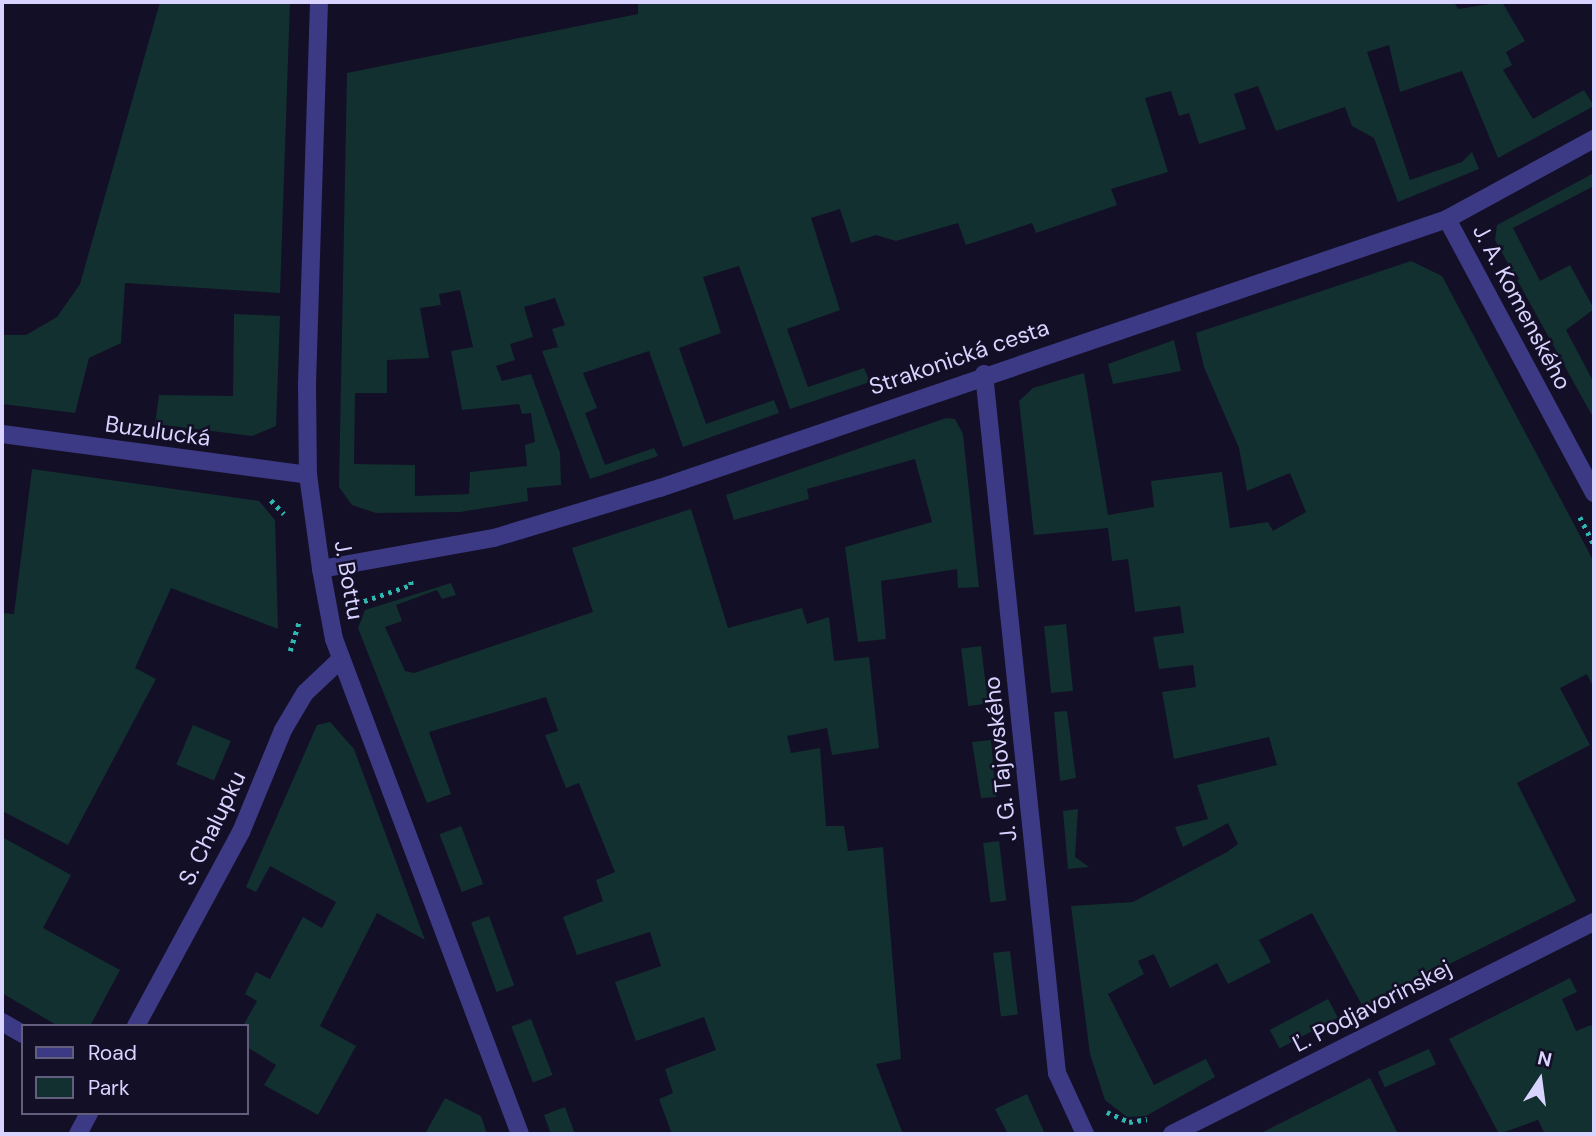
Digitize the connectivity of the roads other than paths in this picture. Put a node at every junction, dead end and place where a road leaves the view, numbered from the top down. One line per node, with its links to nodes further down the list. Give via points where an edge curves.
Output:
1 (319, 2): 6 (street, J. Bottu)
2 (1594, 139): 3 (street, Strakonická cesta)
3 (1447, 219): 4 (street, Strakonická cesta); 7 (street, J. A. Komenského)
4 (984, 374): 8 (street, Strakonická cesta, via 660,488 494,538); 17 (street, J. G. Tajovského, via 1057,1073)
5 (2, 434): 6 (street, Buzulucká)
6 (308, 475): 8 (street, J. Bottu)
7 (1594, 493)
8 (321, 569): 9 (street, J. Bottu)
9 (341, 659): 12 (street, S. Chalupku, via 305,693 283,730 241,832); 16 (street, J. Bottu)
10 (1594, 922): 18 (street, Ľ. Podjavorinskej)
11 (2, 1022): 13 (street)
12 (137, 1024)
13 (21, 1033)
14 (88, 1115): 15 (street)
15 (78, 1134)
16 (520, 1134)
17 (1085, 1134)
18 (1172, 1134)

